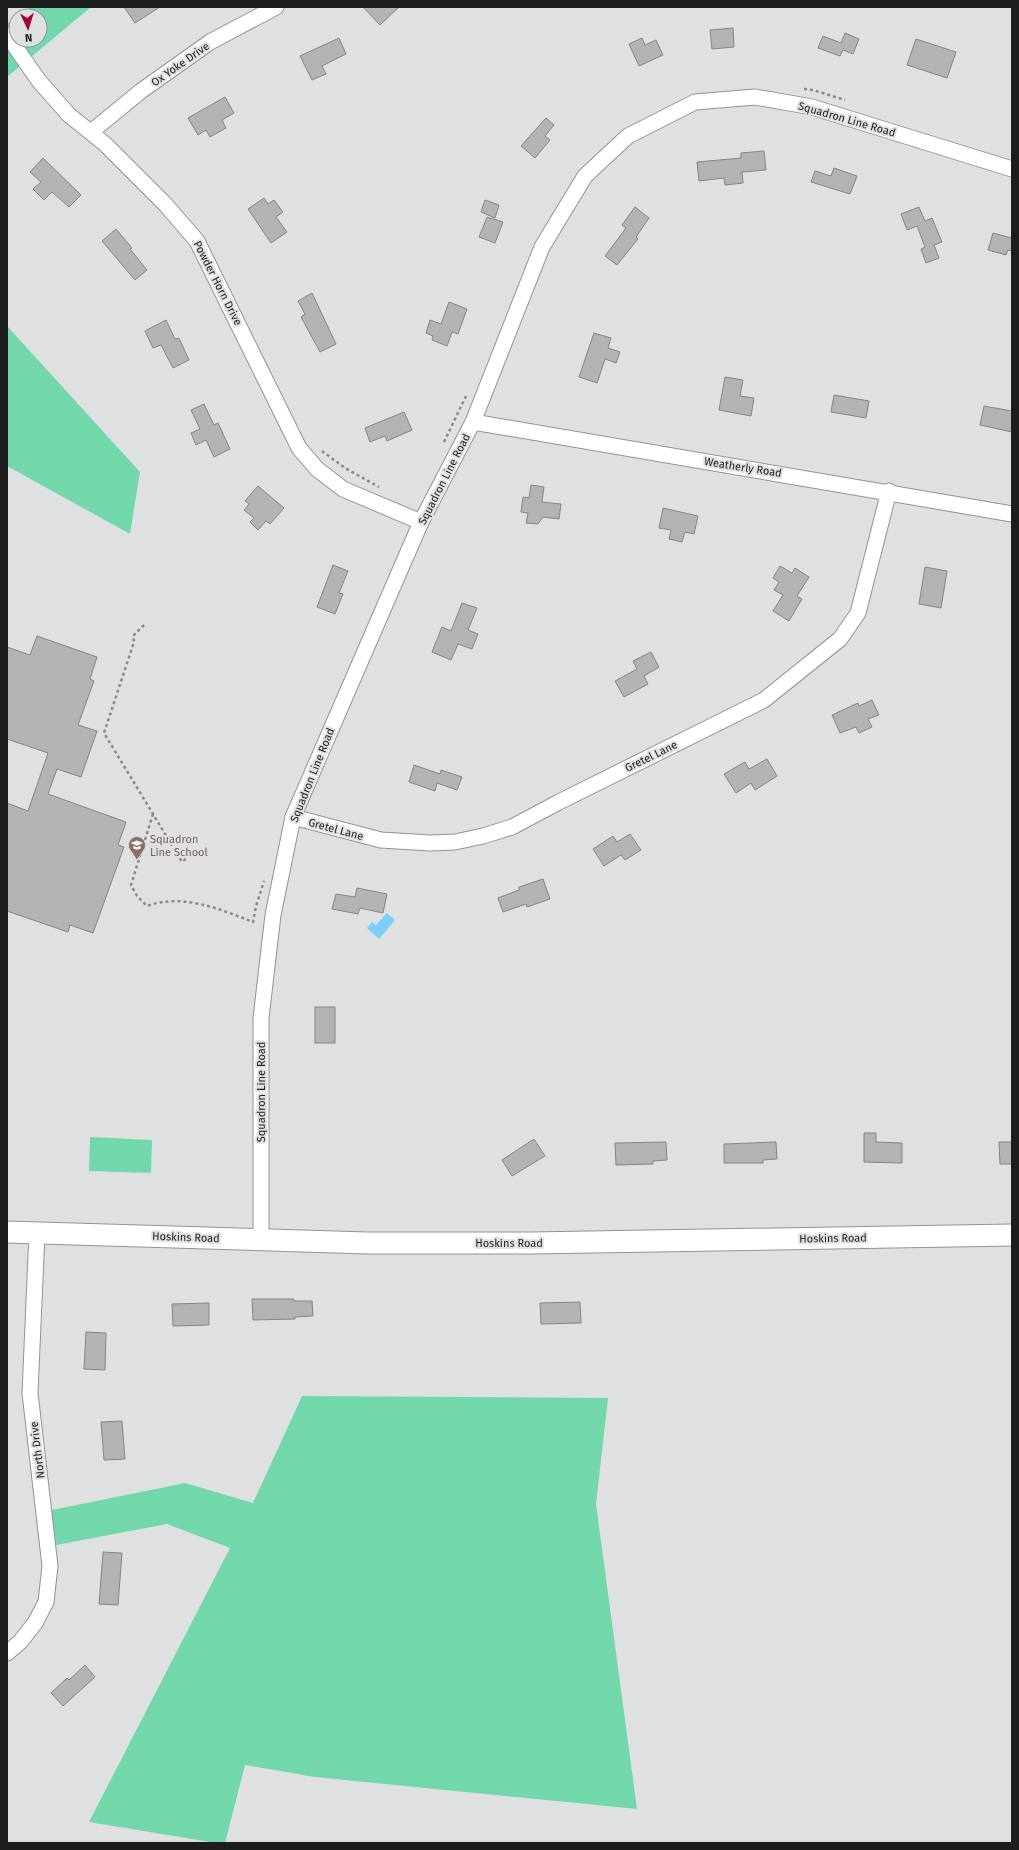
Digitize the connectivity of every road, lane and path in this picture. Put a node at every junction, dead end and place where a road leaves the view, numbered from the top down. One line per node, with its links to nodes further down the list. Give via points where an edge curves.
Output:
1 (276, 7): 5 (street, Ox Yoke Drive, via 210,42 141,91)
2 (7, 35): 5 (street, Powder Horn Drive, via 39,81 68,115)
3 (798, 89): 4 (path, via 813,90)
4 (850, 102)
5 (90, 132): 12 (street, Powder Horn Drive, via 165,204 197,241 299,448 317,469 343,490)
6 (1012, 169): 8 (street, Squadron Line Road, via 812,107 755,97 695,102 628,136 585,176 542,248)
7 (469, 390): 9 (path)
8 (473, 422): 10 (street, Weatherly Road); 12 (street, Squadron Line Road)
9 (442, 447)
10 (889, 492): 11 (street, Weatherly Road); 15 (street, Gretel Lane, via 858,613 840,639 764,700 512,827 483,836 455,842 430,843 381,840)
11 (1012, 514)
12 (421, 522): 15 (street, Squadron Line Road)
13 (144, 625): 14 (path, via 133,636 134,642 104,733)
14 (153, 814): 16 (path, via 182,862); 17 (path, via 131,885 147,906 160,902 190,902 253,922)
15 (293, 817): 21 (street, Squadron Line Road, via 273,915 261,1018)
16 (189, 856)
17 (265, 876)
18 (7, 1232): 19 (street, Hoskins Road)
19 (37, 1233): 21 (street, Hoskins Road); 22 (street, North Drive, via 30,1394 50,1566 46,1602 35,1623)
20 (1012, 1235): 21 (street, Hoskins Road, via 531,1243)
21 (261, 1240)
22 (7, 1653)

